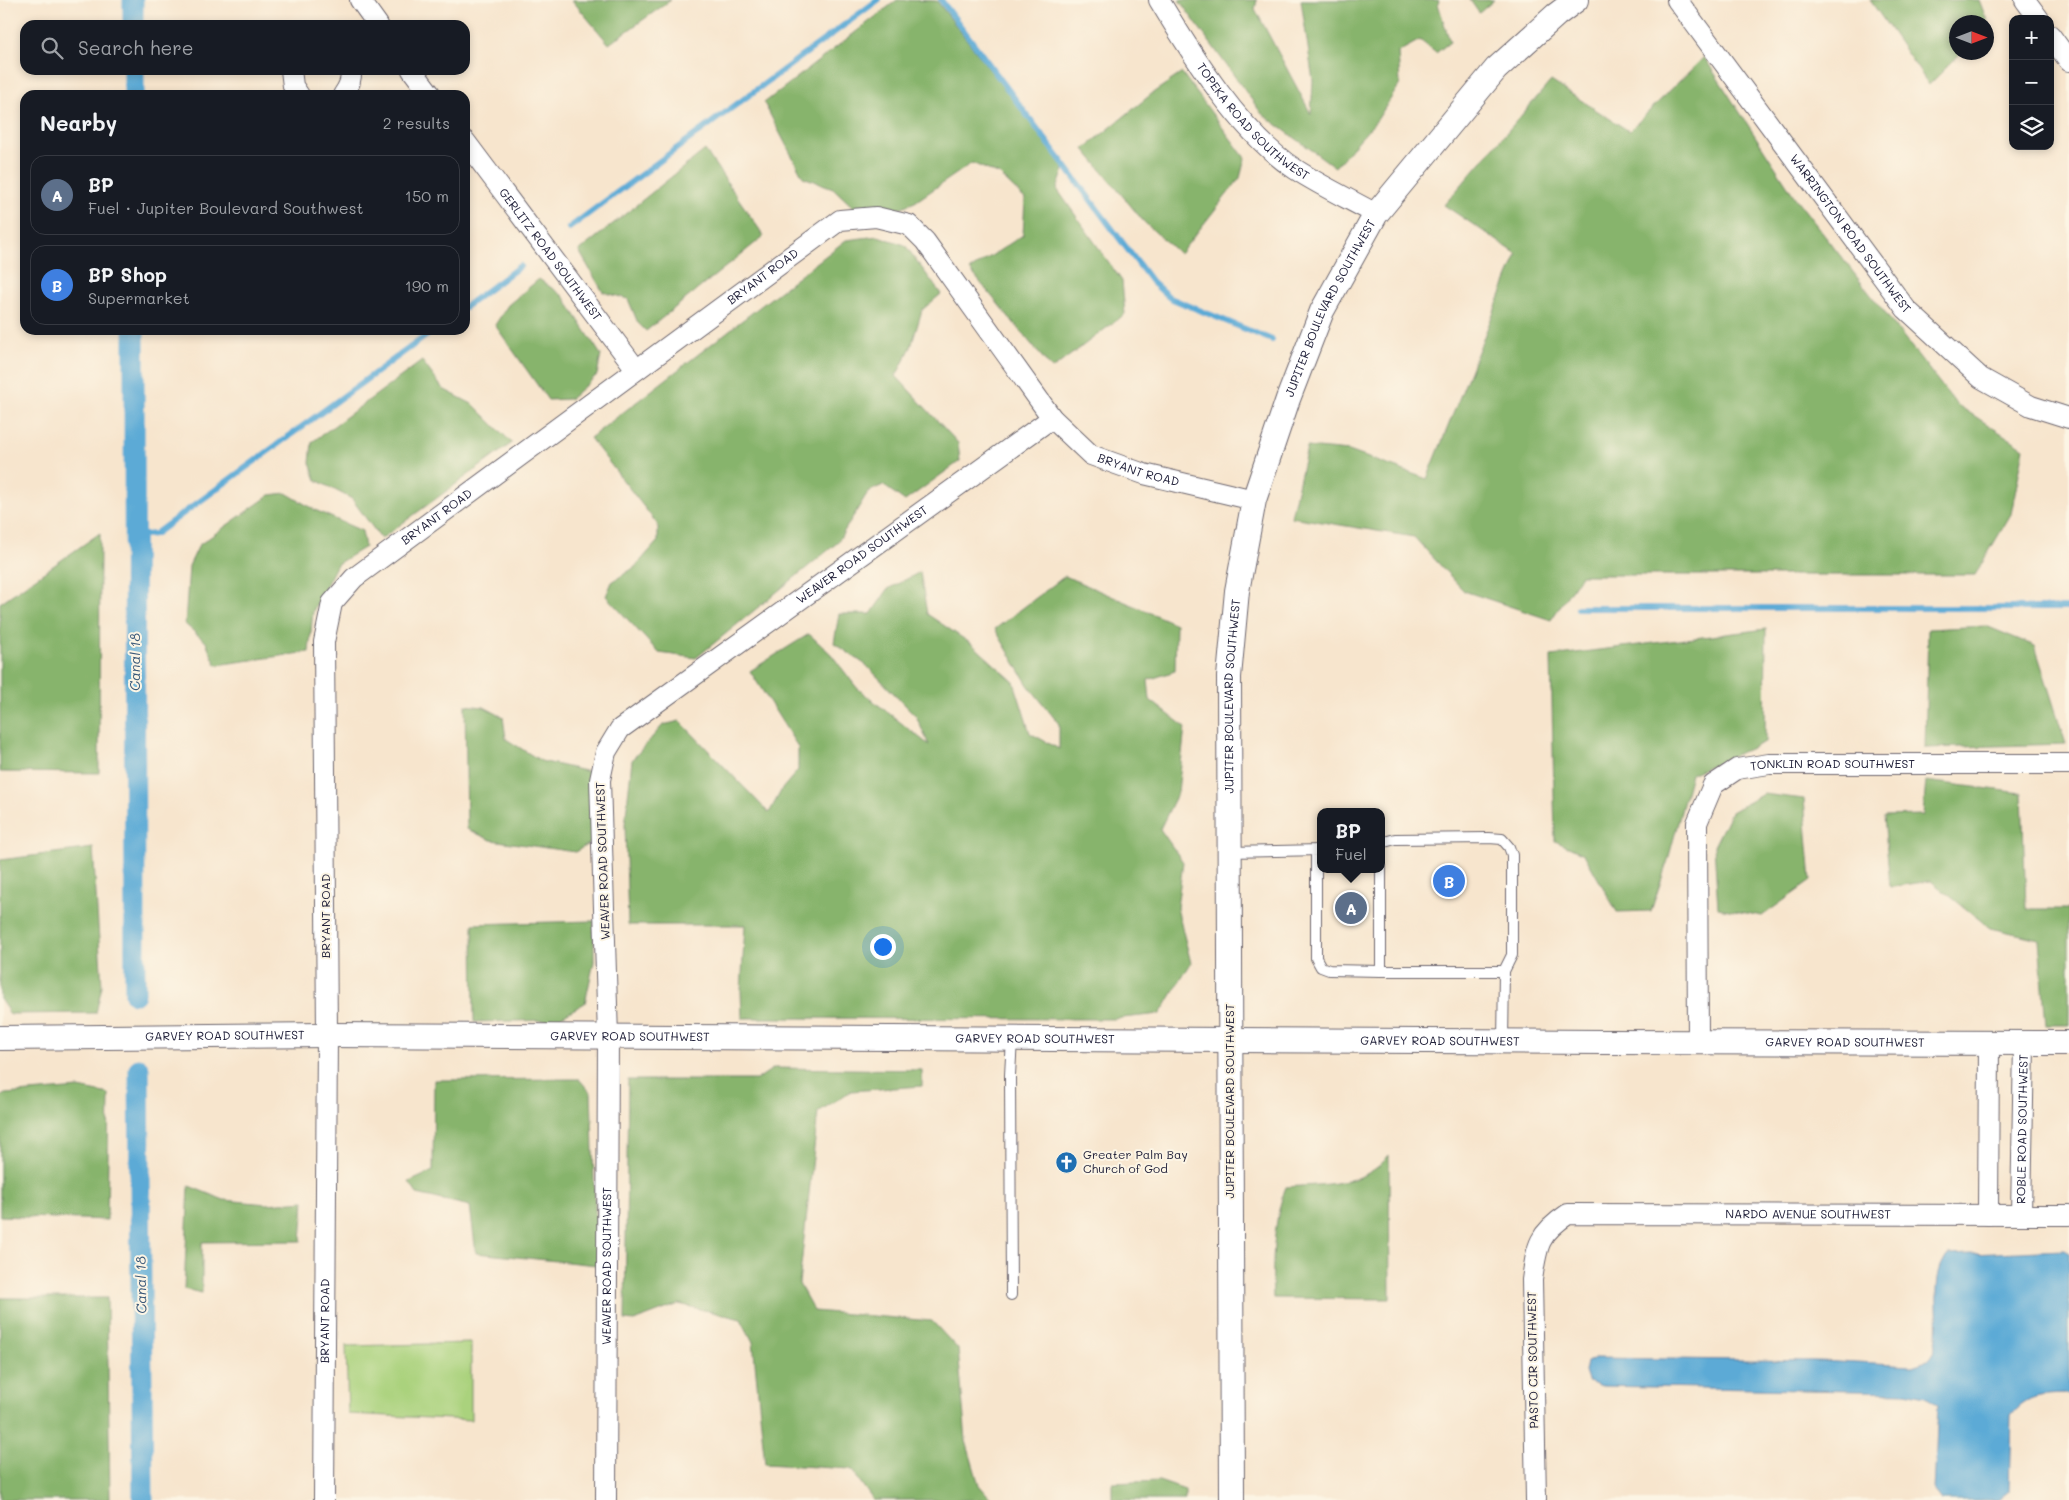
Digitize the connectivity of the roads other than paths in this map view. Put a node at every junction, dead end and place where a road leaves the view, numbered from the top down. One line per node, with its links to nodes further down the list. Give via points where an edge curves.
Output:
1 (360, 0): 7 (street)
2 (1159, 0): 17 (street, TOPEKA ROAD SOUTHWEST, via 1184,42 1263,144 1295,169)
3 (1576, 0): 17 (street, JUPITER BOULEVARD SOUTHWEST, via 1496,69)
4 (1677, 0): 20 (street, WARRINGTON ROAD SOUTHWEST, via 1906,309 1981,378 2031,406)
5 (2025, 0): 6 (street)
6 (2036, 15)
7 (372, 20)
8 (2054, 40): 9 (street)
9 (2069, 61)
10 (292, 75): 13 (street)
11 (352, 75): 14 (street)
12 (416, 75): 15 (street)
13 (296, 90)
14 (346, 90)
15 (427, 90)
16 (470, 148): 18 (street, GERLITZ ROAD SOUTHWEST)
17 (1376, 214): 21 (street, JUPITER BOULEVARD SOUTHWEST, via 1322,311)
18 (636, 369): 19 (street, BRYANT ROAD, via 840,220 876,217 909,225 925,241); 30 (street, BRYANT ROAD, via 354,578 332,602 324,642)
19 (1052, 418): 21 (street, BRYANT ROAD, via 1091,455 1144,474); 31 (street, WEAVER ROAD SOUTHWEST, via 620,729 606,752 600,780)
20 (2069, 418)
21 (1254, 500): 25 (street, JUPITER BOULEVARD SOUTHWEST, via 1237,591 1229,677)
22 (2069, 764): 36 (street, TONKLIN ROAD SOUTHWEST, via 1769,764 1737,770 1713,785 1697,823)
23 (1385, 842): 29 (lane, via 1395,839 1502,839 1512,855 1512,955)
24 (1317, 850): 25 (lane)
25 (1229, 852): 34 (street, JUPITER BOULEVARD SOUTHWEST)
26 (1318, 873): 28 (lane, via 1316,958 1321,967)
27 (1381, 873): 28 (lane)
28 (1381, 971): 29 (lane)
29 (1504, 971): 35 (lane)
30 (327, 1035): 31 (street, GARVEY ROAD SOUTHWEST); 32 (street, GARVEY ROAD SOUTHWEST); 45 (street, BRYANT ROAD)
31 (608, 1037): 33 (street, GARVEY ROAD SOUTHWEST); 46 (street, WEAVER ROAD SOUTHWEST)
32 (0, 1038)
33 (1012, 1039): 34 (street, GARVEY ROAD SOUTHWEST); 44 (lane)
34 (1229, 1040): 35 (street, GARVEY ROAD SOUTHWEST); 47 (street, JUPITER BOULEVARD SOUTHWEST)
35 (1503, 1042): 36 (street, GARVEY ROAD SOUTHWEST)
36 (1698, 1043): 37 (street, GARVEY ROAD SOUTHWEST)
37 (1989, 1043): 38 (street, GARVEY ROAD SOUTHWEST); 40 (street)
38 (2024, 1043): 39 (street, GARVEY ROAD SOUTHWEST); 41 (street, ROBLE ROAD SOUTHWEST)
39 (2069, 1043)
40 (1988, 1215): 41 (street, NARDO AVENUE SOUTHWEST); 43 (street, NARDO AVENUE SOUTHWEST, via 1568,1214)
41 (2021, 1215): 42 (street, NARDO AVENUE SOUTHWEST)
42 (2069, 1215)
43 (1551, 1225): 48 (street, PASTO CIR SOUTHWEST, via 1537,1248 1532,1280)
44 (1011, 1295)
45 (324, 1500)
46 (606, 1500)
47 (1232, 1500)
48 (1536, 1500)

